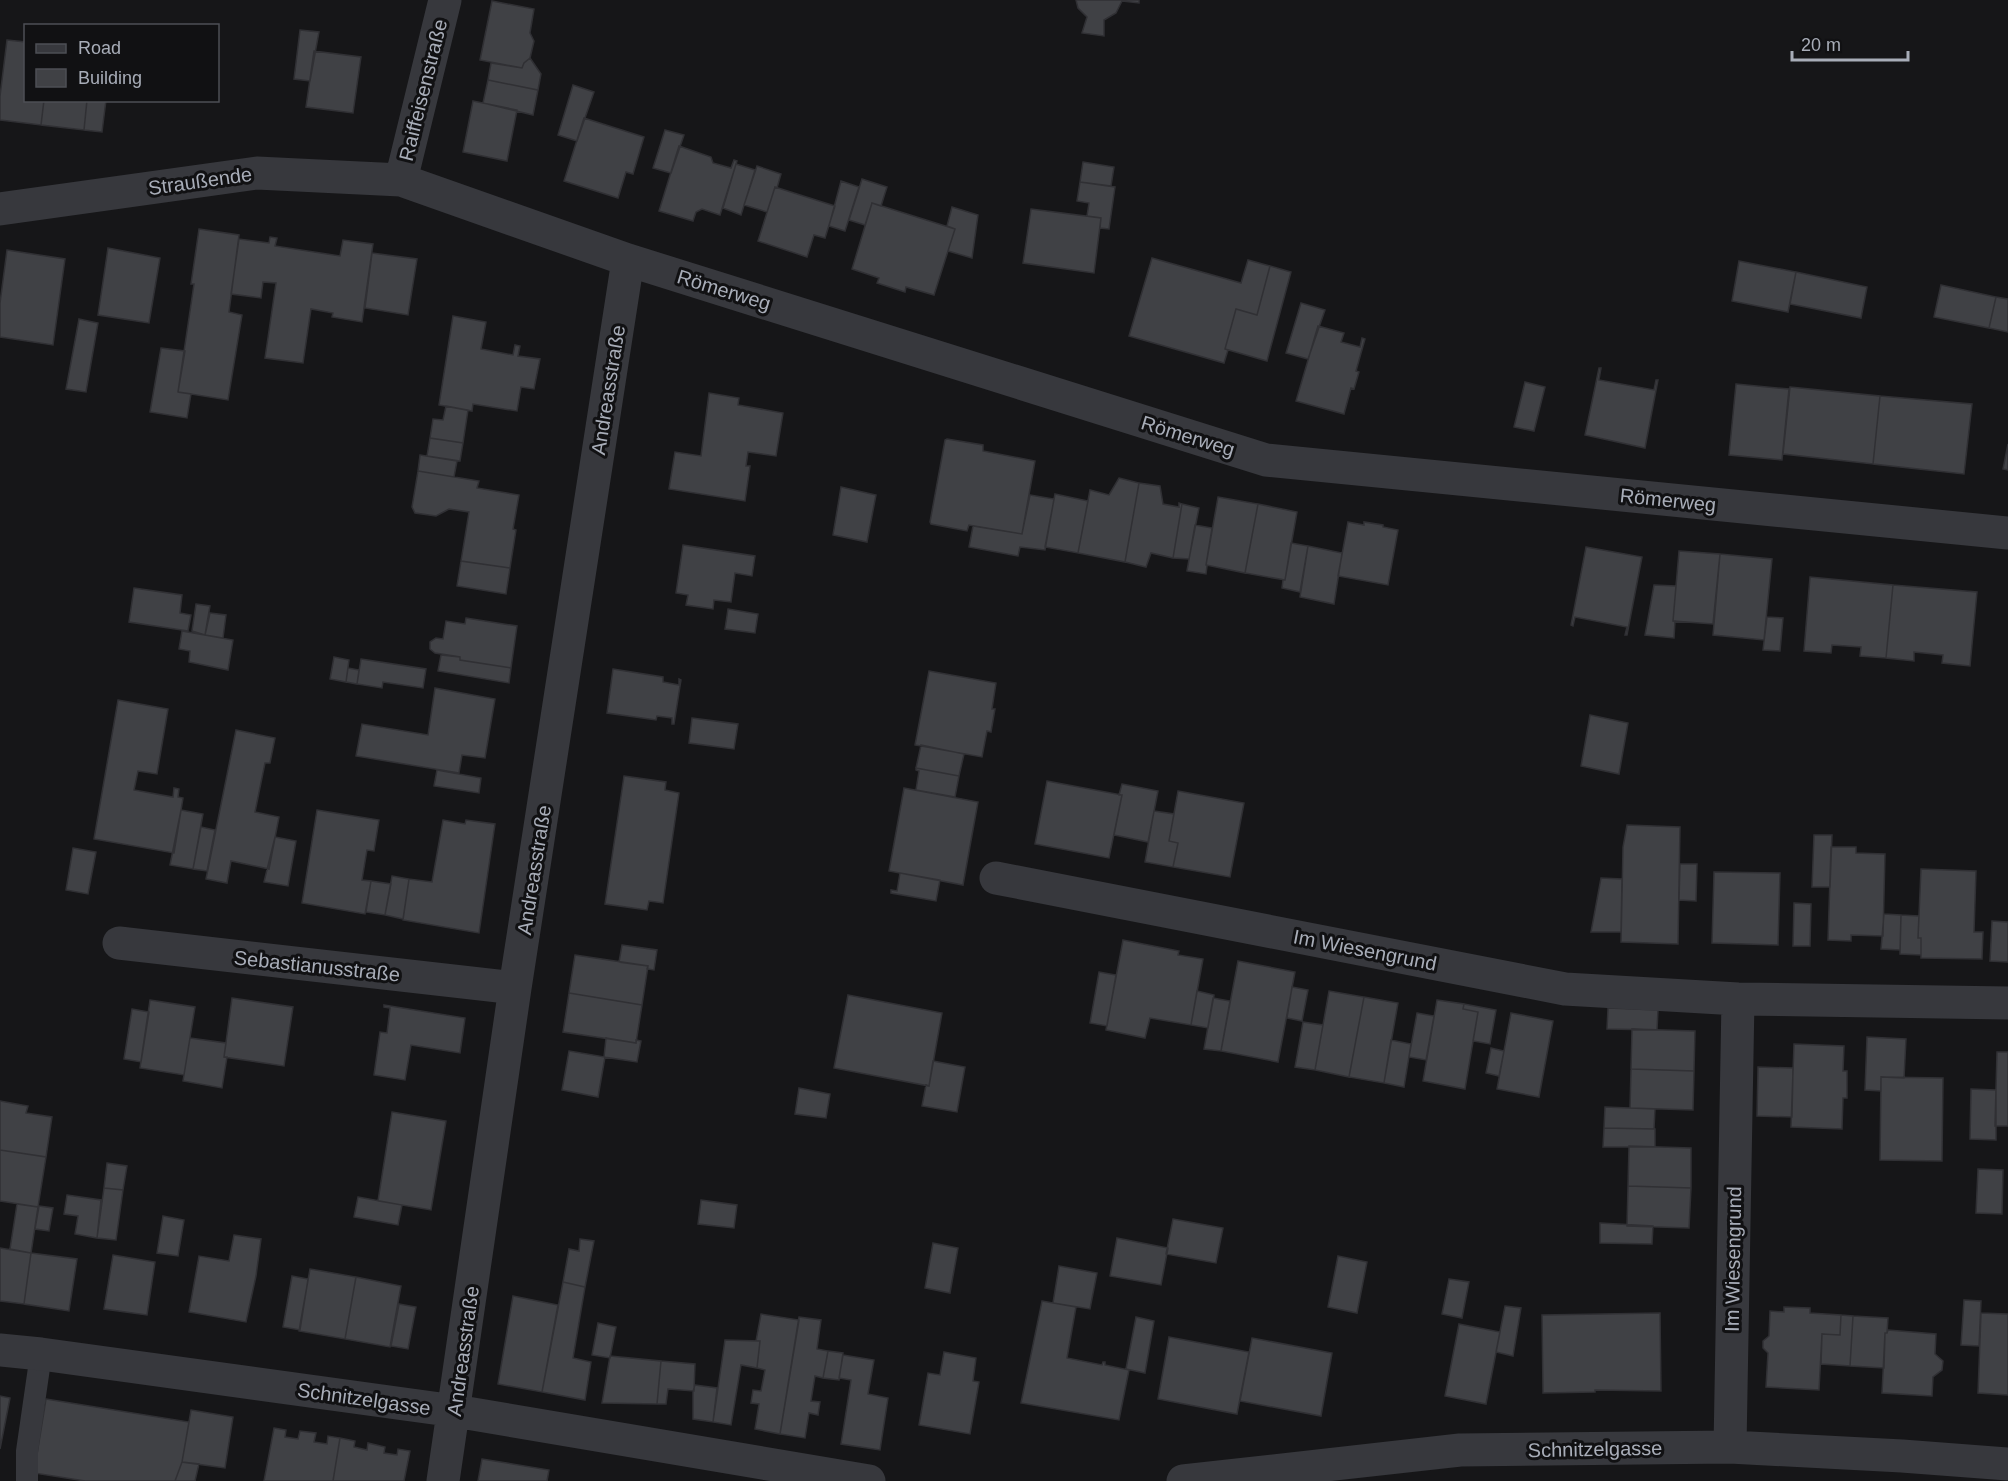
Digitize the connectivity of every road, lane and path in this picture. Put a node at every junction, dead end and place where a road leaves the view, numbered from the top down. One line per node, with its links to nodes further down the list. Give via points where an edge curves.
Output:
1 (445, 0): 2 (street, Raiffeisenstraße)
2 (401, 180): 3 (street, Straußende, via 256,173); 4 (street, Römerweg)
3 (0, 209)
4 (628, 260): 5 (street, Römerweg, via 1266,460); 8 (street, Andreasstraße)
5 (2008, 533)
6 (996, 878): 9 (street, Im Wiesengrund, via 1565,988)
7 (119, 943): 8 (street, Sebastianusstraße)
8 (515, 988): 13 (street, Andreasstraße)
9 (1738, 999): 10 (street, Im Wiesengrund); 14 (street, Im Wiesengrund)
10 (2008, 1003)
11 (0, 1350): 12 (street, Schnitzelgasse)
12 (41, 1354): 13 (street, Schnitzelgasse); 17 (lane, via 27,1451)
13 (454, 1411): 18 (street, Andreasstraße); 19 (street, Schnitzelgasse)
14 (1730, 1447): 16 (street, Schnitzelgasse); 20 (street, Schnitzelgasse, via 1460,1450)
15 (2008, 1464): 16 (street, Schnitzelgasse)
16 (1901, 1468)
17 (27, 1481)
18 (443, 1481)
19 (869, 1481)
20 (1183, 1481)

